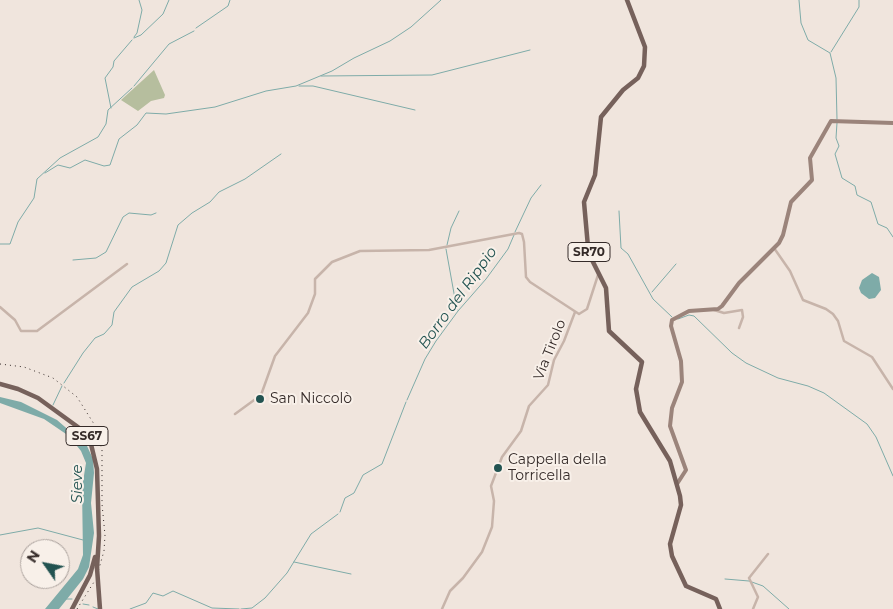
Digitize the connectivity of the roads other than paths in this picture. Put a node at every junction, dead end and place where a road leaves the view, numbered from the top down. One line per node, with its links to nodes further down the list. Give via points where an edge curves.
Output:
1 (627, 0): 5 (main road, SR70, via 645,47 644,66 638,78 623,90 601,117 595,175 584,202 590,256)
2 (893, 123): 3 (main road, via 833,120 828,125 810,158 812,180 791,202 783,235)
3 (774, 248): 7 (main road, via 722,306); 11 (street, via 790,270 803,300 833,314 844,342 872,357)
4 (127, 264): 6 (street, via 37,331 21,331 15,320)
5 (598, 269): 8 (street, via 596,286 587,309 582,314); 13 (main road, SR70, via 606,288 608,328 642,362 636,389 640,412 668,457)
6 (0, 307)
7 (713, 310): 9 (street, via 742,310); 13 (main road, via 689,311 672,320 682,382 672,408 670,426 686,470)
8 (575, 312): 12 (street, via 526,277 524,242 519,232 429,250 360,251 332,262 315,278 315,294 308,313 275,356 261,395); 18 (street, Via Tirolo, via 554,360 548,384 529,406 520,431 502,457 491,486 494,514 485,546 450,591)
9 (739, 328)
10 (0, 384): 14 (main road, SS67, via 38,398 82,430 90,440 97,469)
11 (893, 389)
12 (235, 414)
13 (677, 484): 19 (main road, SR70, via 682,502 671,537 672,556 686,586 716,599)
14 (99, 536): 16 (main road, via 90,575); 17 (main road, SS67, bridge)
15 (768, 554): 20 (street, via 749,578 758,597)
16 (72, 609)
17 (100, 609)
18 (442, 609)
19 (720, 609)
20 (753, 609)

